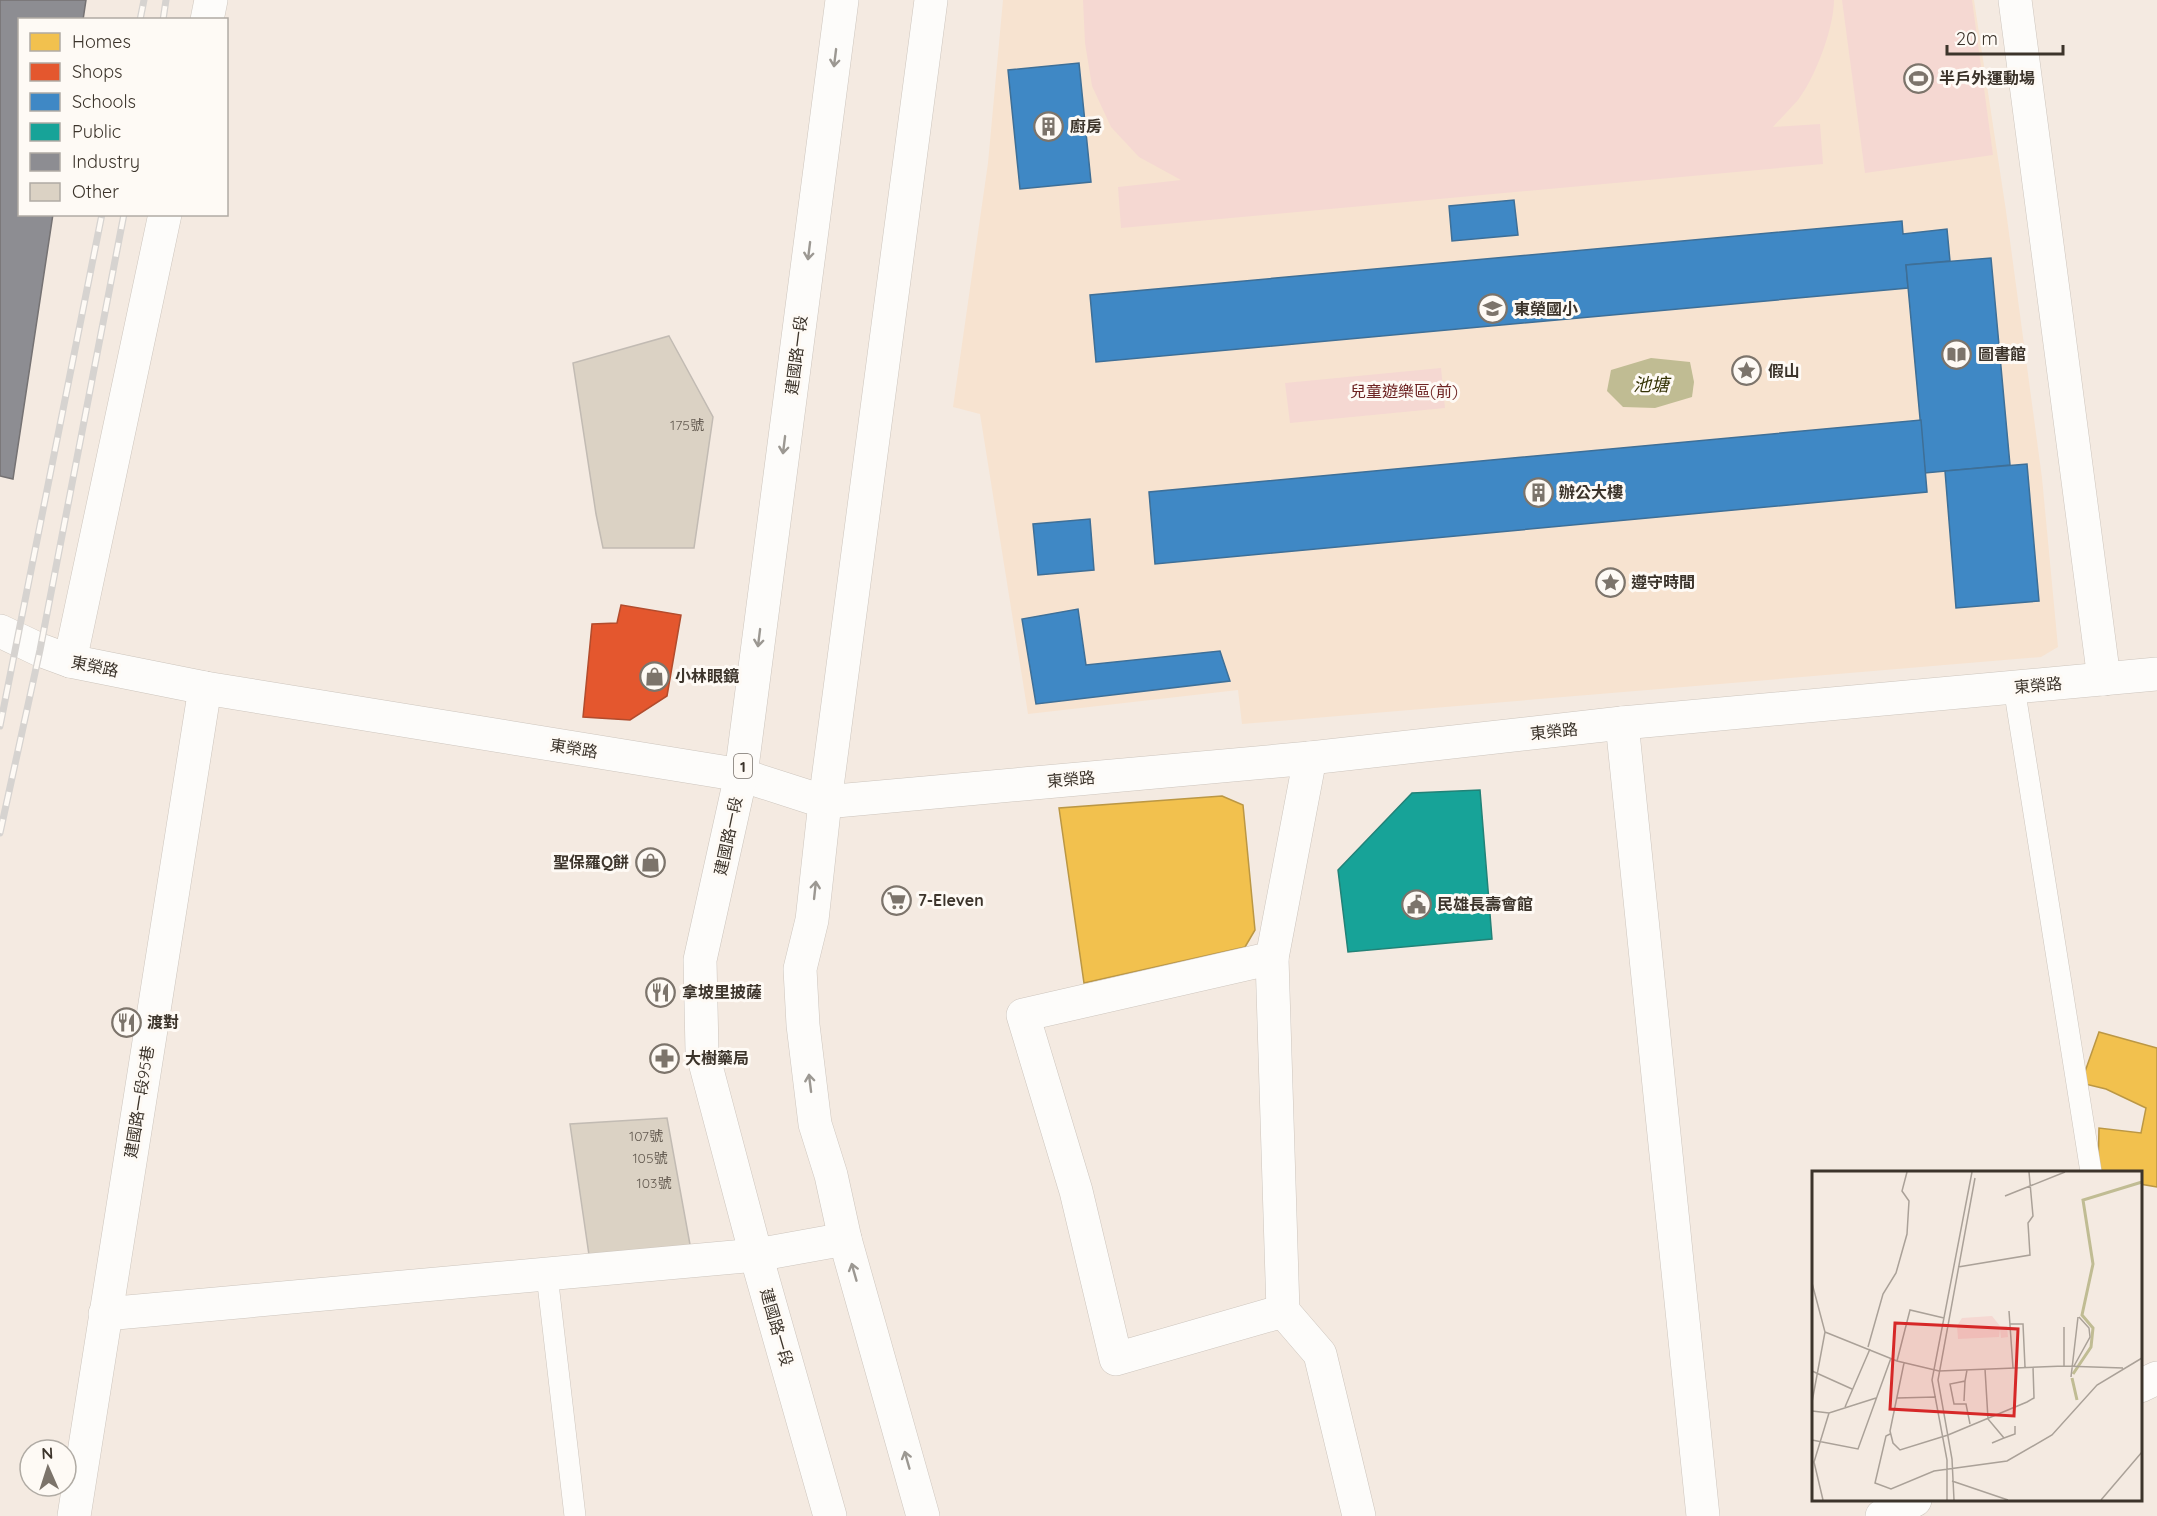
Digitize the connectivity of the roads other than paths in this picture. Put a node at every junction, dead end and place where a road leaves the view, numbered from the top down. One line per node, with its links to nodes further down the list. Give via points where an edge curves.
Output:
1 (211, 0): 5 (street)
2 (842, 0): 15 (street, 建國路一段 / 1, one-way to 15)
3 (931, 0): 16 (street)
4 (2015, 0): 10 (street)
5 (207, 18)
6 (165, 216): 8 (street)
7 (0, 631): 8 (street, 東榮路)
8 (70, 661): 12 (street, 東榮路)
9 (2157, 674): 10 (street, 東榮路)
10 (2104, 679): 11 (street, 東榮路)
11 (2014, 687): 13 (street, 東榮路); 18 (lane)
12 (205, 688): 15 (street, 東榮路); 23 (street, 建國路一段95巷)
13 (1622, 723): 14 (street, 東榮路); 32 (street)
14 (1310, 758): 16 (street, 東榮路); 17 (street)
15 (741, 775): 16 (street, 東榮路); 20 (street, 建國路一段 / 1, via 700,960 702,1051)
16 (825, 802): 19 (street, one-way to 16, via 815,1124 800,969 812,920)
17 (1272, 958): 22 (street); 22 (street, via 1023,1015 1076,1191 1116,1359)
18 (2091, 1171)
19 (845, 1239): 20 (street); 30 (street, one-way to 19)
20 (756, 1255): 21 (street); 29 (street, 建國路一段 / 1)
21 (547, 1275): 23 (street); 28 (lane)
22 (1283, 1311): 31 (street, via 1320,1354)
23 (105, 1314): 27 (street, 建國路一段95巷)
24 (2157, 1378): 25 (street)
25 (2142, 1385)
26 (1913, 1501): 33 (street)
27 (74, 1516)
28 (575, 1516)
29 (830, 1516)
30 (923, 1516)
31 (1359, 1516)
32 (1703, 1516)
33 (1882, 1516)

